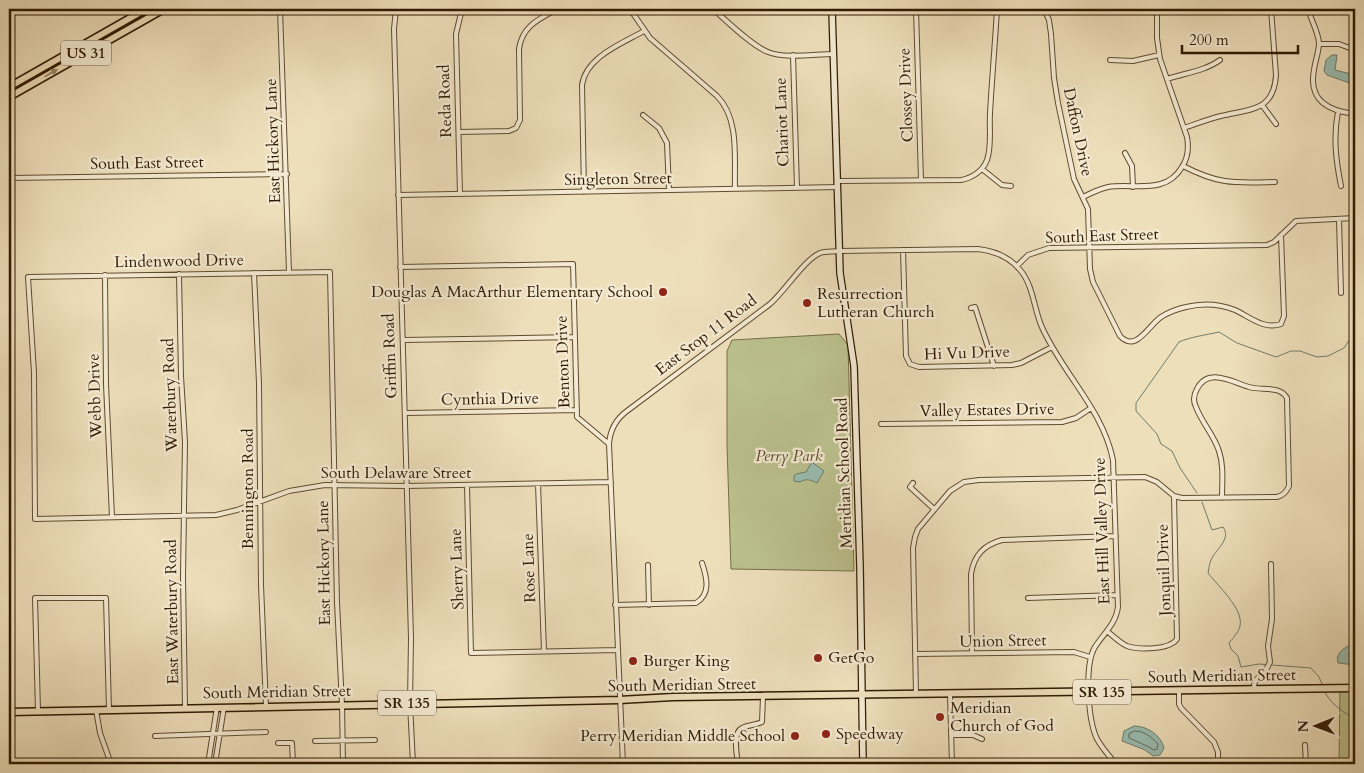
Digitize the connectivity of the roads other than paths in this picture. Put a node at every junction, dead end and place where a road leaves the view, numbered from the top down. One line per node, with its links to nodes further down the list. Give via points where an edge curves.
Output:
1 (146, 9): 26 (main road, US 31)
2 (164, 9): 27 (main road, US 31, one-way to 2)
3 (280, 9): 38 (street, East Hickory Lane)
4 (396, 9): 51 (street, Griffin Road)
5 (462, 9): 34 (street, Reda Road, via 456,34)
6 (557, 9): 34 (street, via 530,25 520,40 520,120 517,127 509,131)
7 (630, 9): 17 (street)
8 (713, 9): 21 (street, via 766,52)
9 (832, 9): 20 (main road)
10 (916, 9): 40 (street, Clossey Drive)
11 (997, 9): 37 (street, via 989,151)
12 (1056, 9): 16 (street)
13 (1157, 9): 22 (street)
14 (1271, 9): 28 (street, via 1276,82 1273,92)
15 (1308, 9): 18 (street)
16 (1045, 10): 52 (street, Daffon Drive, via 1051,34 1058,102 1074,179)
17 (644, 31): 47 (street, via 717,96 726,108 733,128); 49 (street, via 596,59 585,73 582,85)
18 (1319, 44): 19 (street, via 1338,44); 29 (street, via 1314,88 1320,100)
19 (1355, 50)
20 (834, 54): 21 (street); 42 (main road)
21 (793, 55): 46 (street, Chariot Lane)
22 (1159, 55): 23 (street, via 1133,61); 25 (street)
23 (1110, 60)
24 (1220, 60): 25 (street, via 1211,67)
25 (1167, 79): 33 (street)
26 (9, 87)
27 (9, 98)
28 (1262, 105): 32 (street); 33 (street)
29 (1338, 112): 31 (street); 45 (street, via 1336,153)
30 (644, 114): 48 (street, via 659,128 667,143)
31 (1355, 114)
32 (1276, 124)
33 (1184, 128): 36 (street, via 1188,150)
34 (458, 132): 50 (street, Reda Road)
35 (1125, 152): 44 (street, via 1132,166)
36 (1183, 166): 41 (street, via 1221,181); 44 (street, via 1164,184)
37 (982, 169): 40 (street, Singleton Street, via 964,179); 43 (street, via 1002,185)
38 (287, 174): 39 (street, South East Street); 62 (street, East Hickory Lane)
39 (9, 178)
40 (921, 180): 42 (street, Singleton Street)
41 (1275, 182)
42 (838, 184): 46 (street, Singleton Street); 58 (main road)
43 (1011, 186)
44 (1133, 186): 52 (street, via 1107,188)
45 (1341, 186)
46 (797, 188): 47 (street, Singleton Street)
47 (735, 189): 48 (street, Singleton Street)
48 (669, 190): 49 (street, Singleton Street)
49 (584, 192): 50 (street, Singleton Street)
50 (460, 194): 51 (street, Singleton Street)
51 (398, 195): 60 (street, Griffin Road)
52 (1083, 197): 56 (street, Daffon Drive, via 1089,216)
53 (1355, 218): 54 (street, South East Street)
54 (1339, 219): 55 (street, South East Street, via 1296,220); 66 (street)
55 (1281, 235): 56 (street, South East Street, via 1267,245); 56 (street, Daffon Drive, via 1284,316 1281,324 1267,326 1221,306 1188,306 1161,317 1137,341 1131,342 1120,336 1093,282)
56 (1090, 248): 59 (street, South East Street, via 1042,249 1028,255)
57 (903, 250): 58 (street); 59 (street, via 988,250); 71 (street, Hi Vu Drive, via 906,356 910,364 919,367)
58 (840, 251): 76 (street, East Stop 11 Road, via 823,252 813,257 770,304 625,412 614,426); 113 (main road, Meridian School Road, via 854,366)
59 (1017, 266): 70 (street, East Hill Valley Drive, via 1027,281 1040,323)
60 (400, 267): 68 (street, Benton Drive, via 573,264); 69 (street, Griffin Road)
61 (254, 272): 62 (street, Lindenwood Drive); 64 (street, Lindenwood Drive); 86 (street, Bennington Road, via 260,383)
62 (289, 272): 63 (street, Lindenwood Drive)
63 (330, 272): 80 (street, East Hickory Lane)
64 (179, 274): 65 (street, Lindenwood Drive); 88 (street, Waterbury Road, via 180,376 185,442)
65 (105, 275): 89 (street, Webb Drive, via 106,399); 90 (street, Lindenwood Drive, via 28,276 34,374)
66 (1341, 293)
67 (971, 308): 71 (street, via 975,307)
68 (574, 337): 69 (street); 73 (street, Benton Drive)
69 (403, 340): 74 (street, Griffin Road)
70 (1052, 347): 71 (street, Hi Vu Drive, via 1021,363); 72 (street, East Hill Valley Drive)
71 (994, 366)
72 (1091, 408): 75 (street, Valley Estates Drive, via 1062,422); 77 (street, East Hill Valley Drive, via 1110,446)
73 (577, 410): 74 (street, Cynthia Drive); 76 (street, Benton Drive, via 577,417)
74 (405, 413): 83 (street, Griffin Road)
75 (881, 424)
76 (609, 444): 78 (street, East Stop 11 Road)
77 (1113, 478): 84 (street, via 1150,478); 87 (street, via 979,480 961,484); 92 (street, East Hill Valley Drive)
78 (611, 482): 81 (street, South Delaware Street); 98 (street, East Stop 11 Road)
79 (913, 483): 87 (street, via 910,487)
80 (335, 484): 83 (street, South Delaware Street); 86 (street, South Delaware Street, via 298,489); 117 (street, East Hickory Lane)
81 (538, 484): 82 (street, South Delaware Street); 103 (street, Rose Lane)
82 (467, 485): 83 (street, South Delaware Street); 103 (street, Sherry Lane, via 472,653)
83 (406, 486): 116 (street, Griffin Road)
84 (1174, 496): 85 (street); 101 (street, Jonquil Drive, via 1178,635 1175,643 1163,648 1134,648)
85 (1222, 498): 85 (street, via 1220,454 1197,410 1194,401 1197,387 1215,377 1252,388 1284,392 1287,398 1289,473 1289,486 1285,493 1277,497)
86 (261, 501): 88 (street, South Delaware Street, via 224,514); 118 (street, Bennington Road)
87 (934, 508): 104 (street, via 918,529 914,543)
88 (183, 515): 89 (street, South Delaware Street); 120 (street, East Waterbury Road)
89 (112, 517): 90 (street, South Delaware Street)
90 (35, 519)
91 (1352, 529): 100 (street)
92 (1116, 536): 96 (street, East Hill Valley Drive); 105 (street, via 1002,540 985,547 973,563 971,574)
93 (702, 563): 99 (street, via 706,591 701,599 692,604)
94 (1271, 564): 108 (street, via 1270,664 1256,680)
95 (648, 565): 99 (street)
96 (1117, 595): 97 (street); 101 (street, East Hill Valley Drive, via 1117,614)
97 (1028, 598)
98 (615, 605): 99 (street); 102 (street, East Stop 11 Road)
99 (649, 605)
100 (1355, 615)
101 (1107, 632): 106 (street, East Hill Valley Drive)
102 (617, 650): 103 (street); 115 (street, East Stop 11 Road)
103 (544, 651)
104 (915, 654): 105 (street, Union Street); 111 (street)
105 (972, 654): 106 (street, Union Street, via 1074,652)
106 (1090, 657): 110 (street)
107 (1355, 688): 108 (main road, South Meridian Street / SR 135)
108 (1255, 689): 109 (main road, South Meridian Street / SR 135)
109 (1179, 690): 110 (main road, South Meridian Street / SR 135); 147 (street, via 1181,708 1214,742)
110 (1089, 692): 112 (main road, South Meridian Street / SR 135); 146 (street, via 1091,722 1102,747)
111 (916, 694): 112 (main road, South Meridian Street / SR 135); 113 (main road, South Meridian Street / SR 135)
112 (950, 694): 128 (street)
113 (862, 695): 114 (main road, South Meridian Street / SR 135); 144 (main road, Meridian School Road)
114 (763, 697): 115 (main road, South Meridian Street / SR 135); 143 (street, via 762,722 738,731)
115 (619, 700): 116 (main road, South Meridian Street / SR 135); 142 (street, East Stop 11 Road)
116 (410, 703): 117 (main road, South Meridian Street / SR 135); 141 (street, Griffin Road)
117 (342, 705): 118 (main road, South Meridian Street / SR 135); 131 (street, East Hickory Lane)
118 (266, 706): 119 (main road, South Meridian Street / SR 135)
119 (220, 707): 120 (main road, South Meridian Street / SR 135); 126 (street); 127 (street)
120 (185, 708): 122 (main road, South Meridian Street / SR 135)
121 (96, 710): 122 (main road, South Meridian Street / SR 135); 123 (main road, South Meridian Street / SR 135); 136 (street)
122 (109, 710): 123 (street, via 106,598 35,598)
123 (38, 711): 124 (main road, South Meridian Street / SR 135)
124 (9, 712)
125 (266, 732): 127 (street)
126 (213, 734): 127 (street); 129 (street); 137 (street)
127 (220, 734): 138 (street)
128 (951, 735): 130 (street, via 973,735); 145 (street)
129 (154, 736)
130 (982, 739)
131 (342, 740): 132 (street); 133 (street); 140 (street, East Hickory Lane)
132 (375, 740)
133 (315, 742)
134 (278, 743): 139 (street, via 292,743)
135 (1305, 745): 148 (street)
136 (111, 764)
137 (208, 764)
138 (216, 764)
139 (293, 764)
140 (342, 764)
141 (414, 764)
142 (623, 764)
143 (738, 764)
144 (863, 764)
145 (952, 764)
146 (1116, 764)
147 (1218, 764)
148 (1306, 764)

